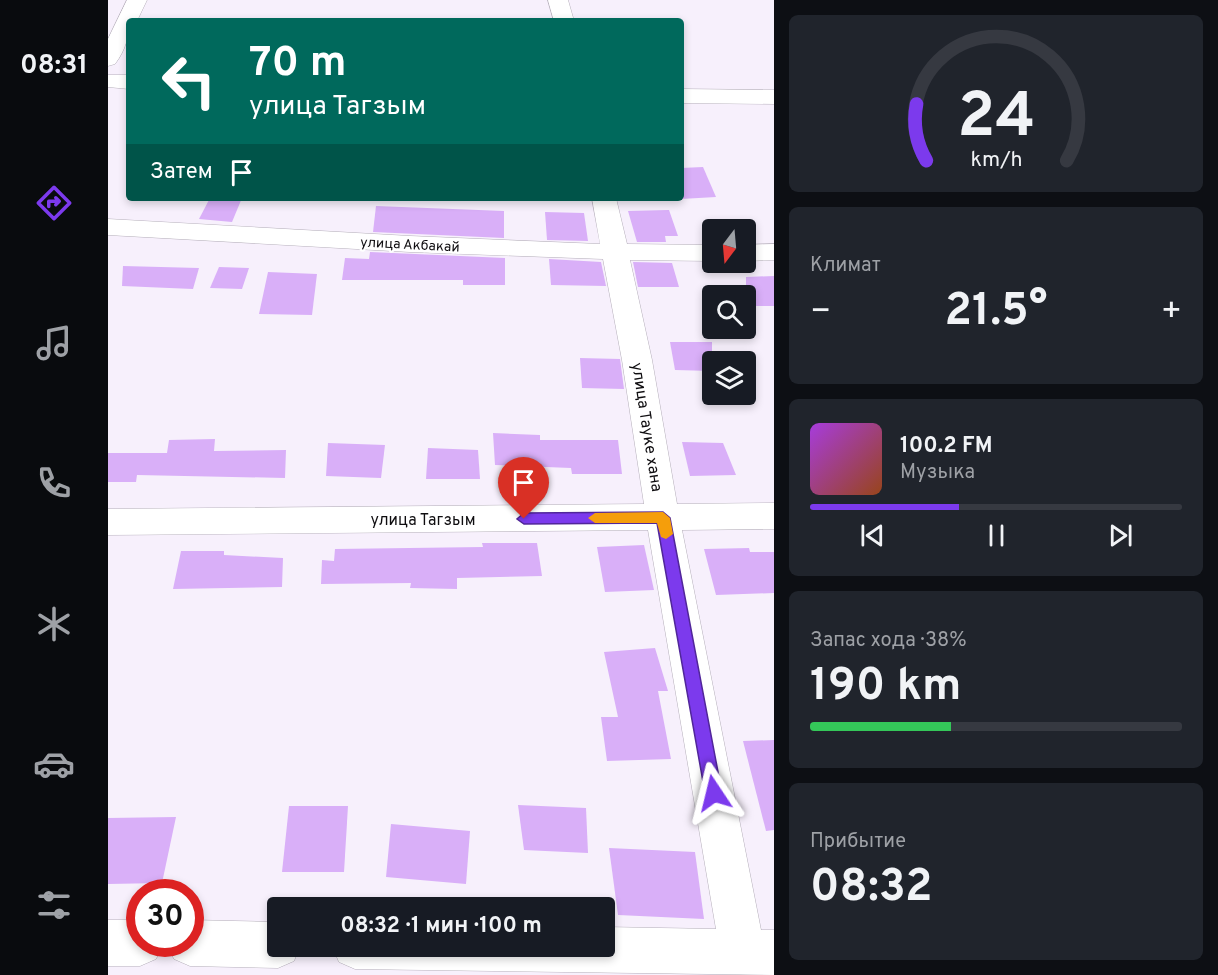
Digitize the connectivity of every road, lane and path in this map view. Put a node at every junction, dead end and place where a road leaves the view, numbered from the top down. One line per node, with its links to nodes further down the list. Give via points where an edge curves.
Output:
1 (137, 0): 3 (street)
2 (558, 0): 4 (street)
3 (128, 18)
4 (563, 18)
5 (126, 23): 6 (street)
6 (108, 60)
7 (108, 81): 8 (street)
8 (126, 82)
9 (684, 96): 10 (street)
10 (774, 97)
11 (605, 201): 14 (street, улица Тауке хана)
12 (108, 226): 14 (street, улица Акбакай)
13 (774, 252): 16 (street)
14 (615, 253): 15 (street, улица Акбакай); 18 (street, улица Тауке хана, via 638,360)
15 (702, 253)
16 (756, 253)
17 (774, 516): 18 (street, улица Тагзым)
18 (663, 518): 19 (street, улица Тагзым); 25 (street, улица Тауке хана)
19 (108, 522)
20 (108, 943): 21 (street)
21 (126, 943)
22 (204, 944): 23 (street)
23 (267, 945)
24 (615, 956): 25 (street)
25 (755, 961)

